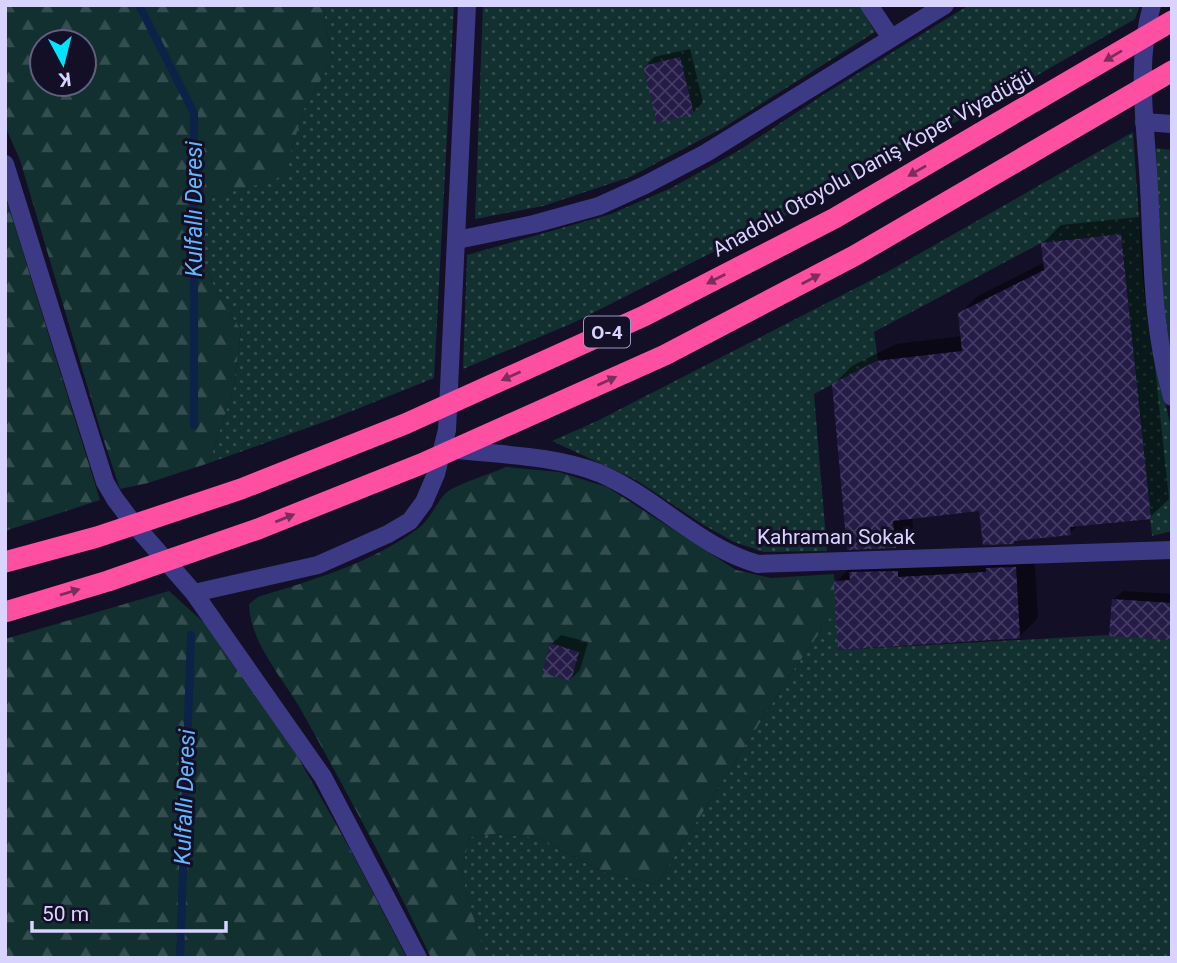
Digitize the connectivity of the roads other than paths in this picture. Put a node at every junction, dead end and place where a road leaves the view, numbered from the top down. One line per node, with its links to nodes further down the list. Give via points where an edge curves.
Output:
1 (467, 5): 11 (street)
2 (869, 5): 6 (street)
3 (946, 5): 6 (street)
4 (1152, 5): 8 (street, via 1143,53)
5 (1172, 21): 15 (highway, Anadolu Otoyolu Daniş Koper Viyadüğü / O-4, one-way to 15, bridge, via 835,218 644,316 405,424 241,489)
6 (891, 38): 11 (street, via 645,186 534,224)
7 (1172, 71): 17 (highway, O-4, one-way to 7, bridge, via 270,524 421,464 665,355 854,257)
8 (1144, 121): 9 (street); 12 (street, via 1153,299)
9 (1172, 124)
10 (5, 164): 16 (street, via 106,482 133,523)
11 (457, 240): 13 (street)
12 (1172, 397)
13 (443, 449): 14 (street, Kahraman Sokak, via 538,459 600,474 716,547 758,564); 16 (street, via 424,502 410,521 388,534 318,565)
14 (1172, 550)
15 (5, 562)
16 (194, 593): 18 (street, via 323,777)
17 (5, 612)
18 (418, 958)

